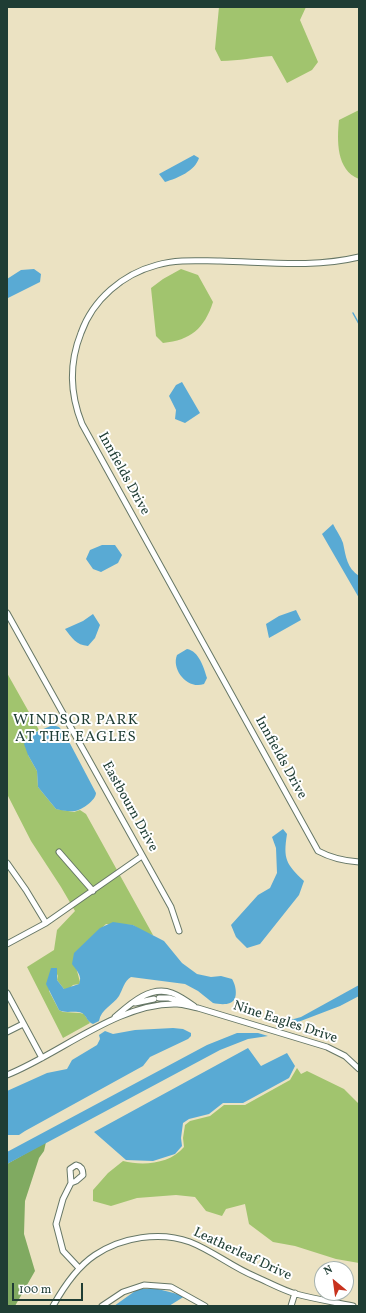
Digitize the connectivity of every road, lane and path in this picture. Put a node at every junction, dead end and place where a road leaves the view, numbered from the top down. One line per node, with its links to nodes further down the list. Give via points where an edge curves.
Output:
1 (359, 257): 5 (street, Innfields Drive, via 308,264 185,260 158,264 140,271 111,289 88,317 75,351 72,386 82,424 318,851 328,857)
2 (7, 613): 4 (street, Eastbourn Drive)
3 (59, 852): 7 (street)
4 (142, 856): 7 (street); 9 (street, Eastbourn Drive, via 171,908)
5 (359, 862)
6 (7, 863): 8 (street)
7 (93, 891): 8 (street)
8 (46, 923): 10 (street)
9 (179, 931)
10 (7, 944)
11 (7, 993): 15 (street)
12 (131, 1004): 13 (street, Nine Eagles Drive, via 157,998 178,1000); 13 (street, Nine Eagles Drive, via 142,996 166,992); 14 (street, Nine Eagles Drive)
13 (198, 1008): 14 (street, Nine Eagles Drive, via 177,1004 149,1006); 18 (street, Nine Eagles Drive, via 327,1047 346,1056)
14 (111, 1020): 17 (street, Nine Eagles Drive)
15 (23, 1024): 16 (street); 17 (street)
16 (7, 1032)
17 (42, 1058): 19 (street, Nine Eagles Drive)
18 (359, 1069)
19 (7, 1075)
20 (71, 1183): 21 (street, via 63,1199 56,1224 63,1251)
21 (79, 1268): 22 (street, Leatherleaf Drive, via 94,1255 122,1241 166,1236 190,1242 252,1276); 23 (street, Leatherleaf Drive)
22 (295, 1293): 26 (street); 27 (street, Leatherleaf Drive)
23 (53, 1306)
24 (102, 1306): 25 (street, via 123,1292 144,1285 171,1287)
25 (205, 1306)
26 (291, 1306)
27 (353, 1306)

